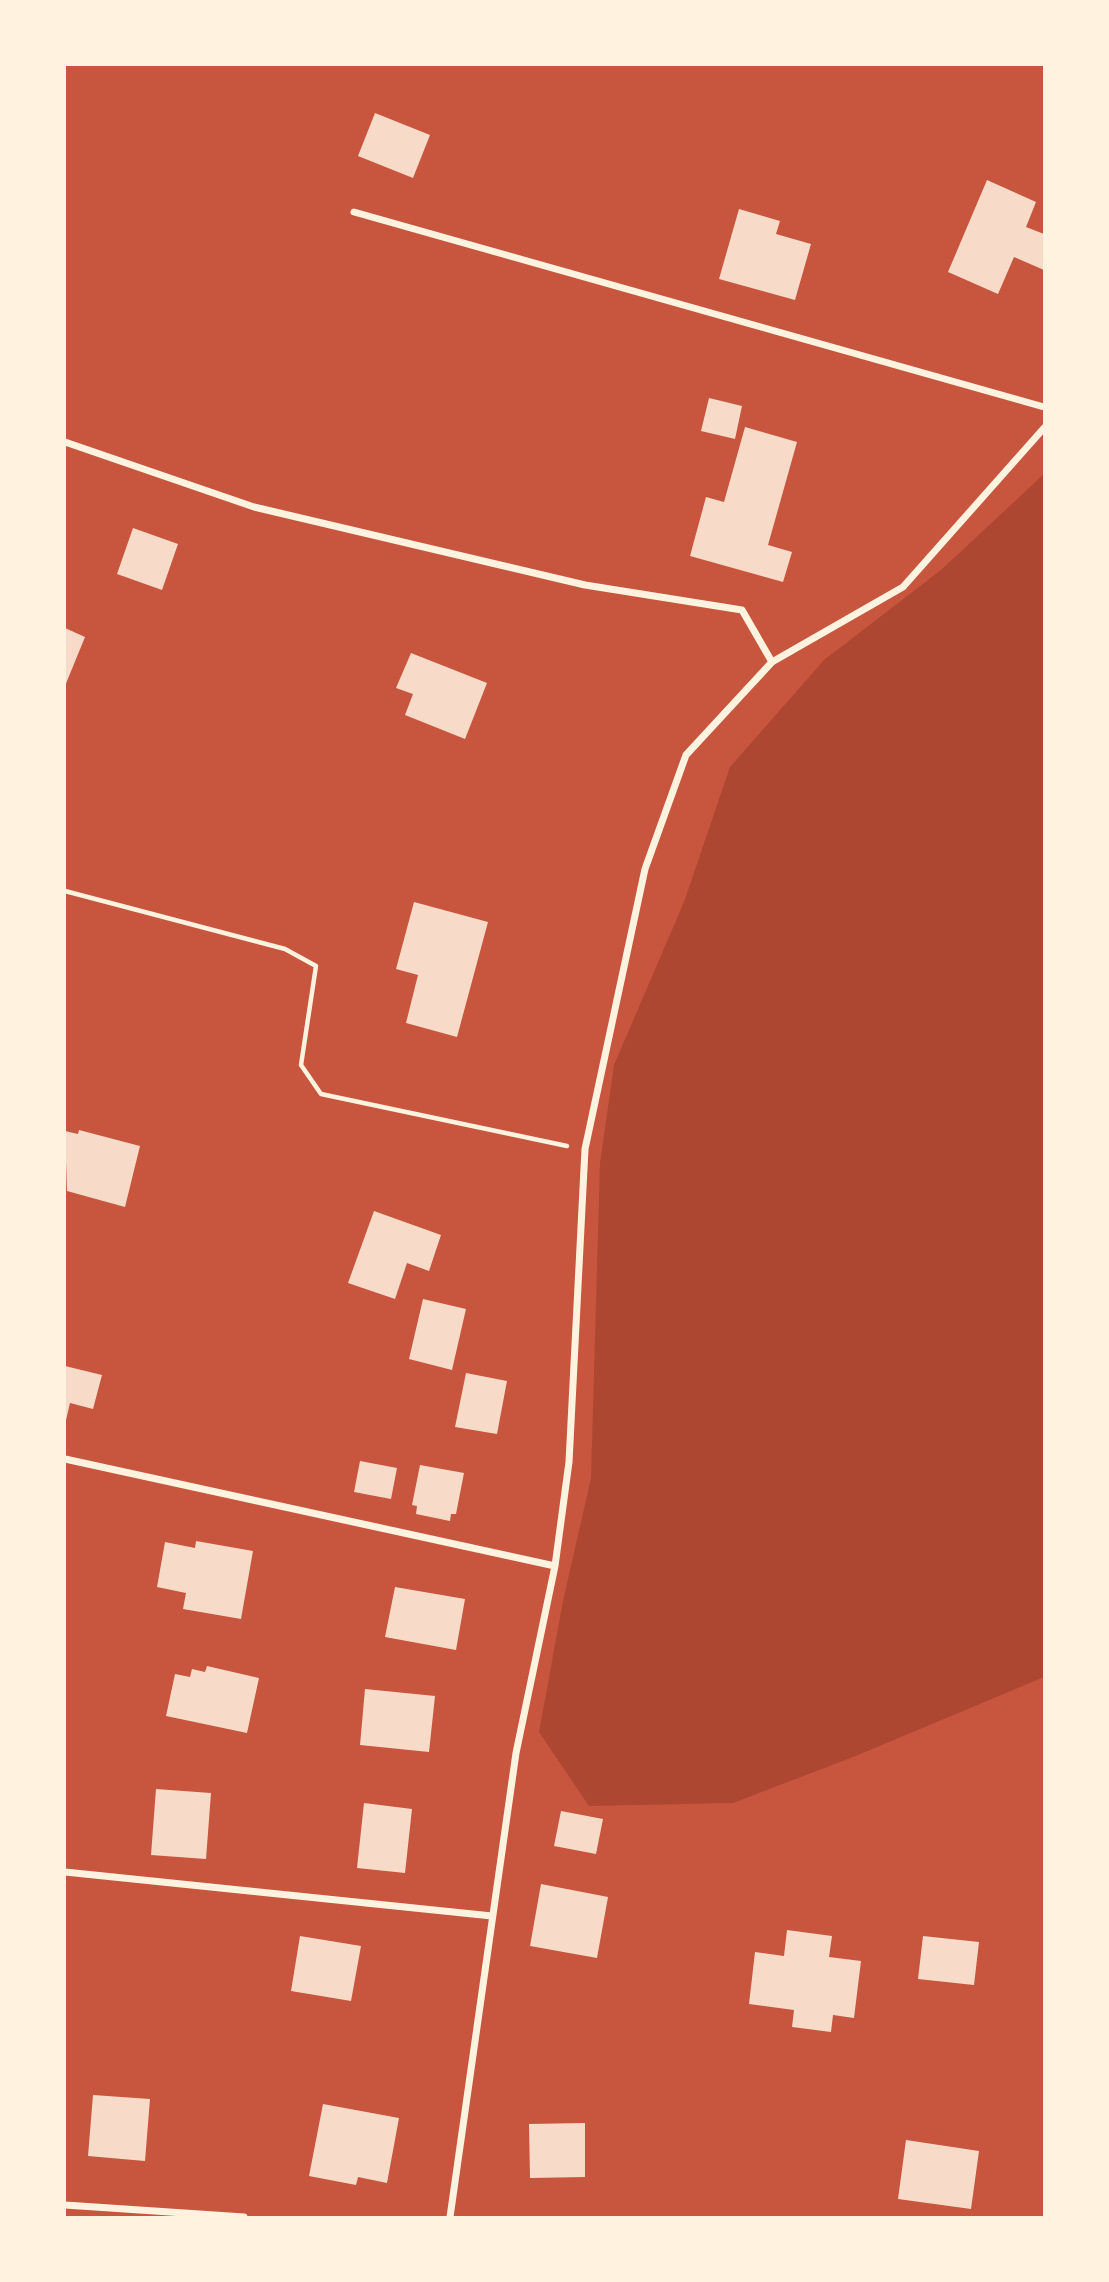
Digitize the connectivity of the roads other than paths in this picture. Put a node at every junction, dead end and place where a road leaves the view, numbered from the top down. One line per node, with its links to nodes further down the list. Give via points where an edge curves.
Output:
1 (354, 212): 2 (street)
2 (1044, 407)
3 (1044, 428): 5 (street, via 903,587)
4 (65, 442): 5 (street, via 254,508 585,584 742,610)
5 (772, 662): 7 (street, via 686,755 645,869 585,1149 569,1462)
6 (65, 1459): 7 (street)
7 (555, 1566): 9 (street, via 516,1753)
8 (65, 1872): 9 (street)
9 (492, 1916): 12 (street)
10 (65, 2205): 11 (street)
11 (244, 2217)
12 (450, 2217)

